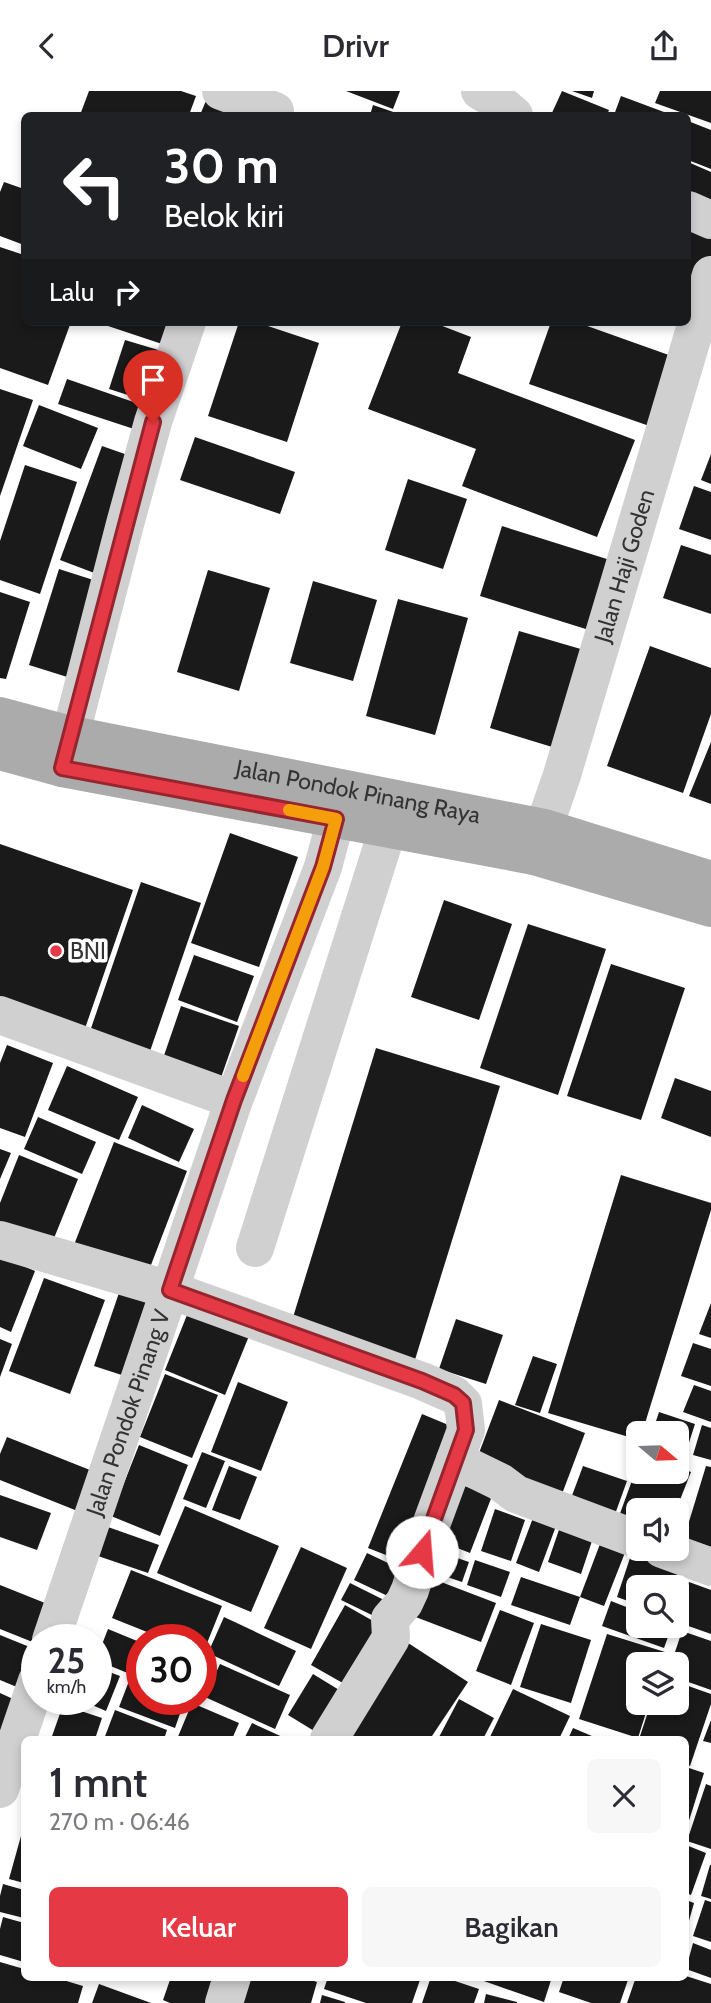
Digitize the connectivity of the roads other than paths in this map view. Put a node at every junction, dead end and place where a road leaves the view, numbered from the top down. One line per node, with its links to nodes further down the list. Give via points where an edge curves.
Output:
1 (221, 91): 3 (street)
2 (480, 91): 4 (street)
3 (278, 106)
4 (510, 112)
5 (691, 211): 6 (street)
6 (711, 220)
7 (711, 275): 14 (street, Jalan Haji Goden)
8 (186, 326): 11 (street, via 153,422)
9 (0, 716): 11 (main road, Jalan Pondok Pinang Raya)
10 (0, 751): 11 (main road, Jalan Pondok Pinang Raya)
11 (67, 751): 12 (main road, Jalan Pondok Pinang Raya)
12 (340, 804): 13 (main road, Jalan Pondok Pinang Raya); 18 (street, Jalan Pondok Pinang V, via 323,867)
13 (392, 814): 14 (main road, Jalan Pondok Pinang Raya); 20 (street)
14 (539, 842): 15 (main road, Jalan Pondok Pinang Raya); 16 (main road, Jalan Pondok Pinang Raya)
15 (711, 880)
16 (711, 908)
17 (0, 1015): 18 (street)
18 (234, 1100): 21 (street, Jalan Pondok Pinang V)
19 (0, 1240): 21 (street)
20 (255, 1248)
21 (170, 1290): 22 (street, via 454,1395 463,1403 466,1415 466,1430); 26 (street, Jalan Pondok Pinang V)
22 (455, 1460): 23 (street, via 516,1493); 28 (street, via 410,1591 390,1619 391,1638)
23 (626, 1535)
24 (689, 1559): 25 (street)
25 (711, 1567)
26 (56, 1624)
27 (25, 1715): 29 (street)
28 (331, 1736)
29 (0, 1789)
30 (231, 1981): 31 (street)
31 (224, 2003)

